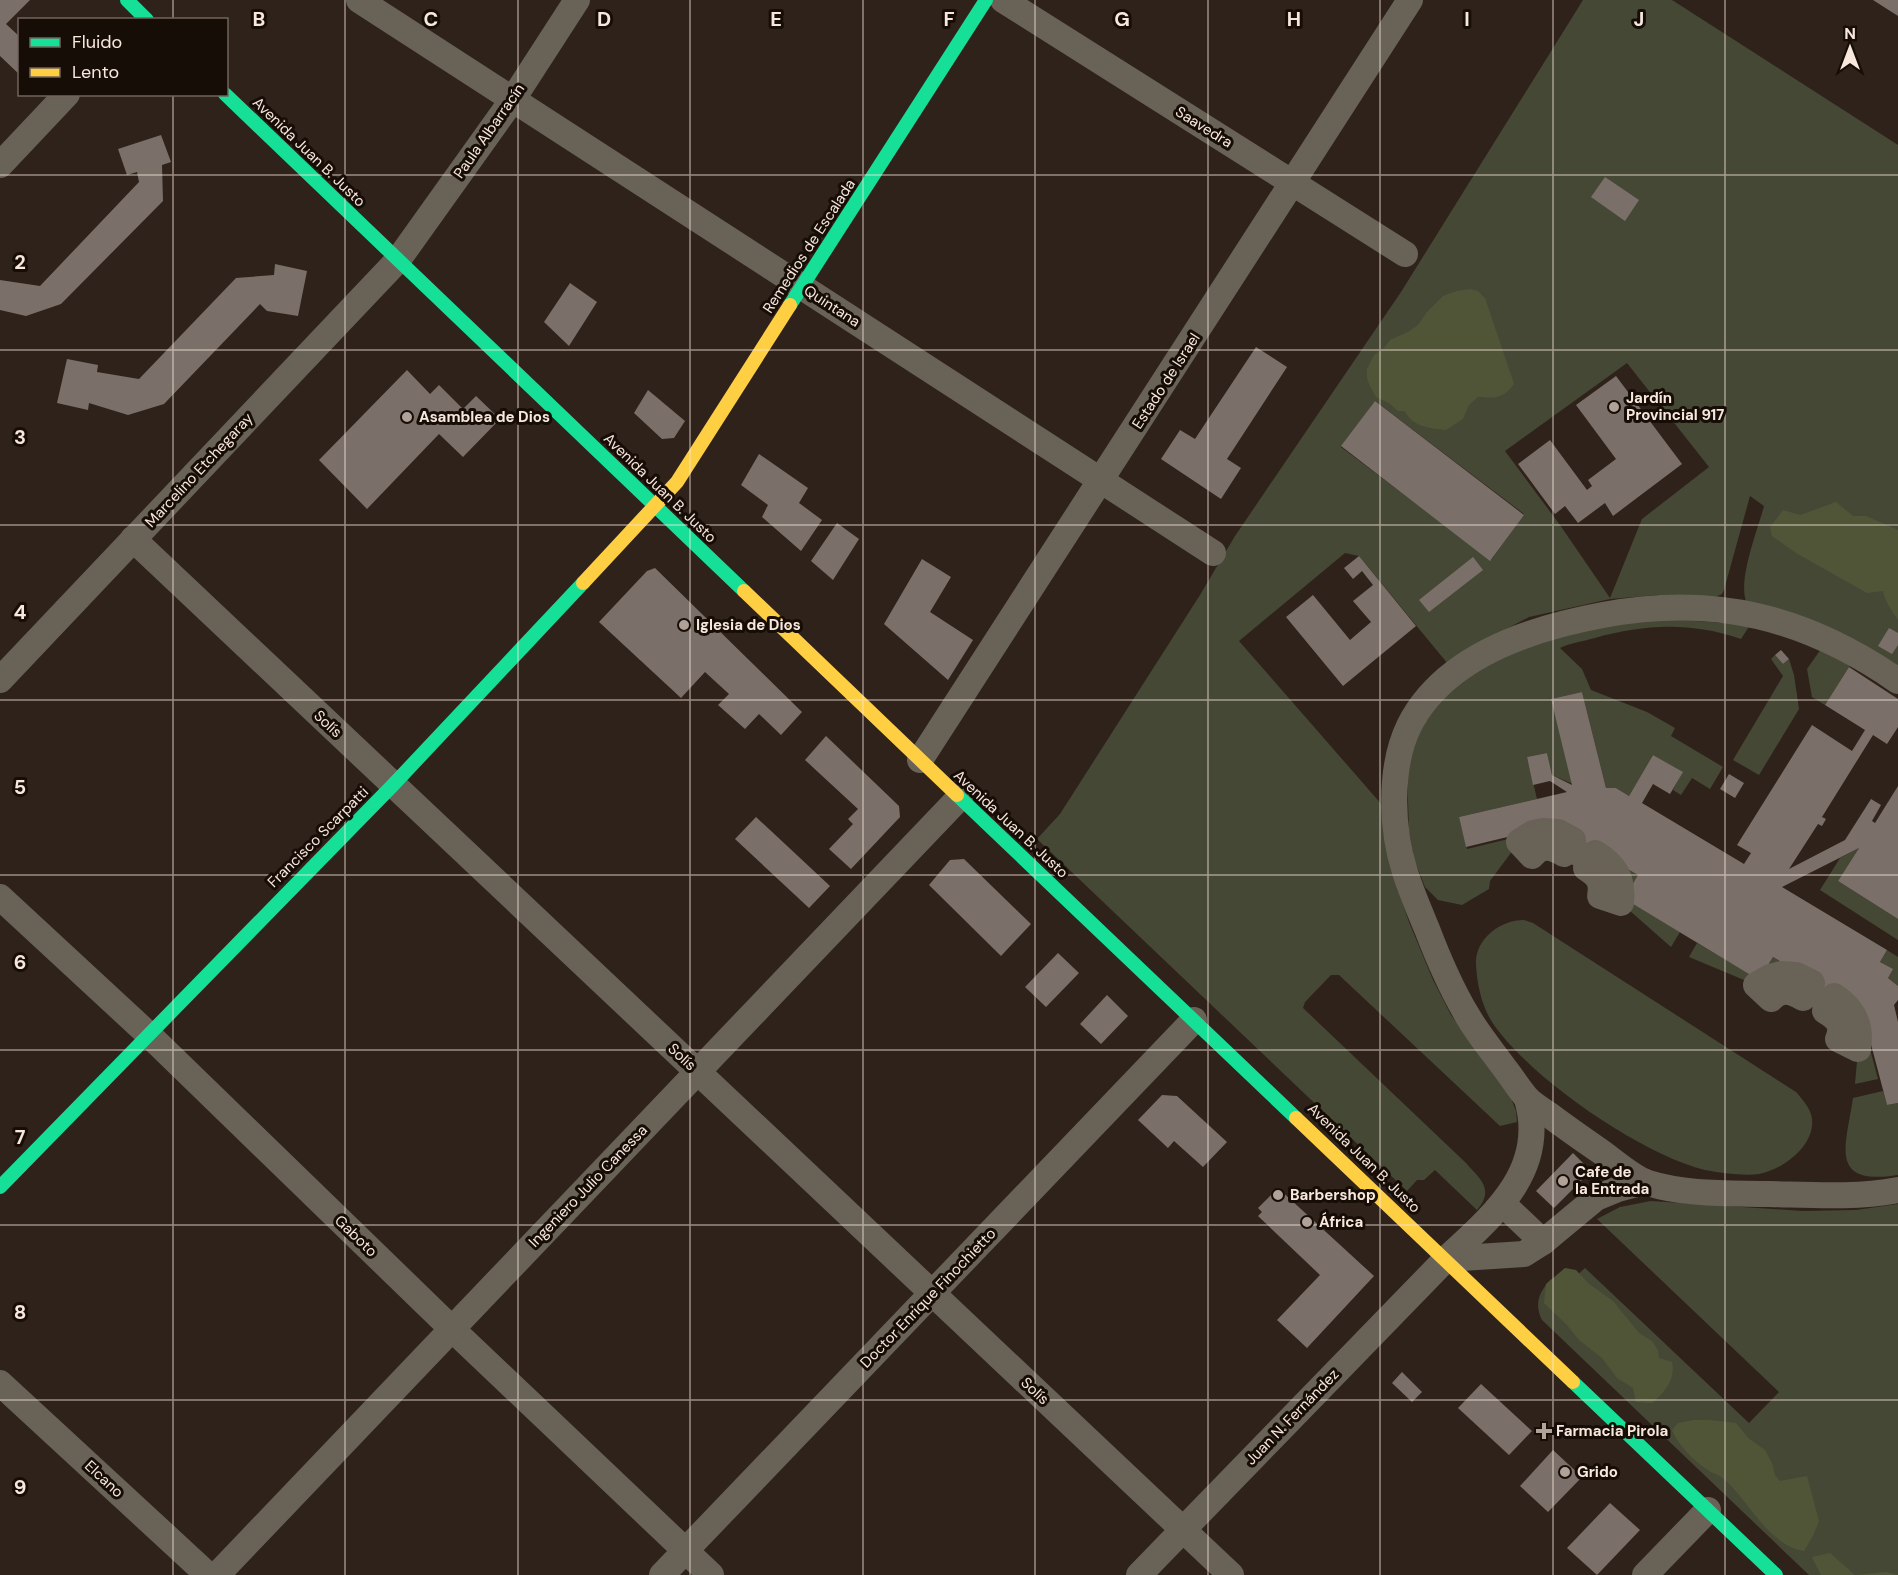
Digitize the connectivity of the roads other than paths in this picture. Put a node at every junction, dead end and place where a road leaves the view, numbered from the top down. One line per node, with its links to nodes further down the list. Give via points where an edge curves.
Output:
1 (359, 0): 8 (street, Quintana)
2 (577, 0): 8 (street, Paula Albarracín)
3 (986, 0): 13 (main road, Remedios de Escalada)
4 (1003, 0): 10 (street, Saavedra)
5 (1410, 0): 10 (street, Estado de Israel)
6 (65, 96): 9 (street)
7 (227, 96): 12 (main road, Avenida Juan B. Justo)
8 (513, 99): 12 (street, Paula Albarracín); 13 (street, Quintana)
9 (0, 165)
10 (1293, 183): 11 (street, Saavedra); 14 (street, Estado de Israel)
11 (1406, 254)
12 (398, 260): 15 (main road, Avenida Juan B. Justo); 16 (street, Marcelino Etchegaray)
13 (802, 287): 14 (street, Quintana); 15 (main road, Remedios de Escalada, via 676,483)
14 (1102, 481): 17 (street, Quintana); 20 (street, Estado de Israel)
15 (655, 506): 20 (main road, Avenida Juan B. Justo); 21 (main road, Francisco Scarpatti)
16 (133, 539): 18 (street, Marcelino Etchegaray); 21 (street, Solís)
17 (1213, 553)
18 (0, 680)
19 (1898, 681): 31 (street, via 1852,651 1778,621 1731,610 1679,607 1626,610 1556,625 1469,663 1437,687 1408,728 1399,756 1395,788 1398,845 1411,889 1456,997)
20 (920, 760): 22 (main road, Avenida Juan B. Justo)
21 (393, 785): 28 (main road, Francisco Scarpatti); 30 (street, Solís)
22 (960, 797): 27 (main road, Avenida Juan B. Justo); 30 (street, Ingeniero Julio Canessa)
23 (1525, 848): 25 (street, bridge, via 1534,841 1556,840 1590,860 1586,868 1599,878 1600,896)
24 (0, 897): 28 (street, Gaboto)
25 (1610, 900)
26 (1763, 992): 29 (street, via 1771,999 1786,991 1803,998 1808,990 1830,1003 1846,1019)
27 (1194, 1020): 37 (main road, Avenida Juan B. Justo); 38 (street, Doctor Enrique Finochietto)
28 (148, 1034): 33 (main road, Francisco Scarpatti); 39 (street, Gaboto)
29 (1848, 1044)
30 (697, 1072): 38 (street, Solís); 39 (street, Ingeniero Julio Canessa)
31 (1527, 1099): 32 (street); 35 (street, Juan N. Fernández, via 1533,1127 1528,1150 1519,1180)
32 (1645, 1182): 34 (street, via 1729,1193 1824,1196); 36 (street, via 1596,1198)
33 (0, 1187)
34 (1898, 1190)
35 (1503, 1204): 36 (street); 37 (street, Juan N. Fernández)
36 (1543, 1242): 37 (street, via 1524,1254)
37 (1446, 1259): 41 (main road, Avenida Juan B. Justo); 42 (street, Juan N. Fernández)
38 (933, 1294): 42 (street, Solís); 43 (street, Doctor Enrique Finochietto)
39 (452, 1329): 43 (street, Gaboto); 45 (street, Ingeniero Julio Canessa)
40 (0, 1383): 44 (street, Elcano)
41 (1708, 1510): 50 (street); 51 (main road, Avenida Juan B. Justo)
42 (1182, 1530): 48 (street, Juan N. Fernández); 49 (street, Solís)
43 (686, 1551): 46 (street, Doctor Enrique Finochietto); 47 (street, Gaboto)
44 (208, 1575)
45 (217, 1575)
46 (662, 1575)
47 (711, 1575)
48 (1139, 1575)
49 (1231, 1575)
50 (1645, 1575)
51 (1776, 1575)

